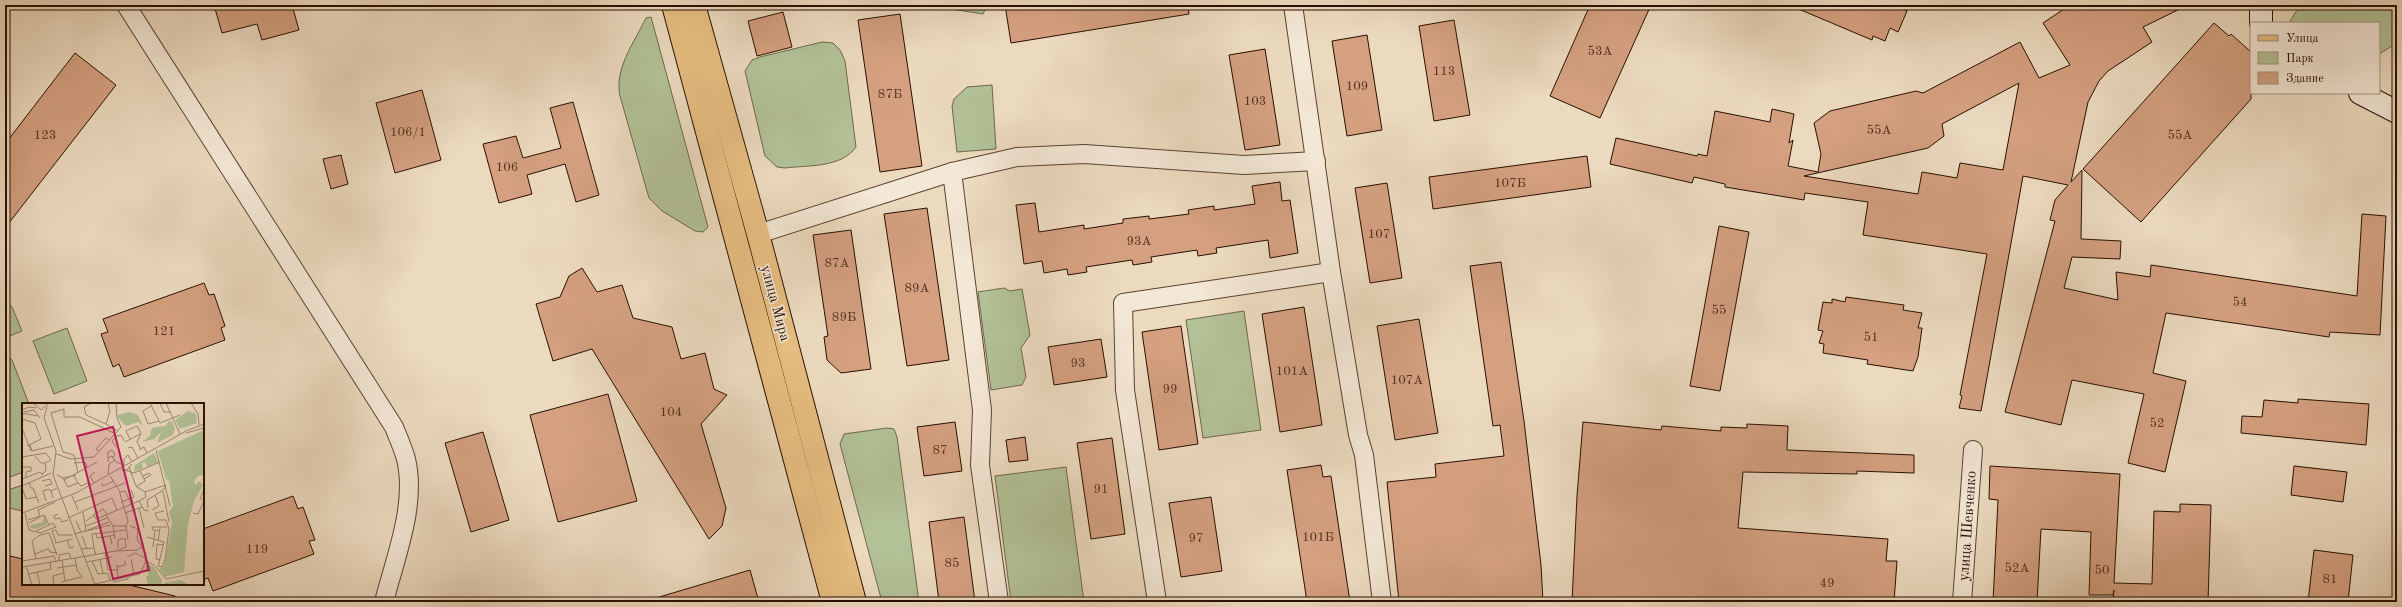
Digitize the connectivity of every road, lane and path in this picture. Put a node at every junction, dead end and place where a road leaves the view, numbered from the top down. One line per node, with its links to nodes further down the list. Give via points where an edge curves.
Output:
1 (126, 5): 17 (street, via 385,414 400,443 406,460 408,499)
2 (672, 5): 14 (main road, улица Мира)
3 (694, 5): 8 (main road, улица Мира)
4 (708, 5): 8 (main road)
5 (1293, 5): 11 (street)
6 (2260, 5): 7 (main road)
7 (2262, 22)
8 (705, 45): 13 (main road, улица Мира)
9 (2362, 94): 10 (main road)
10 (2397, 112)
11 (1316, 161): 12 (street, via 1230,164 1056,154 998,160); 15 (street)
12 (952, 172): 13 (street); 20 (street, via 982,410 980,465)
13 (758, 234): 14 (main road); 19 (main road, улица Мира)
14 (737, 240): 18 (main road, улица Мира)
15 (1332, 272): 21 (street, via 1123,303 1125,390); 22 (street, via 1358,435 1364,455)
16 (1973, 450): 23 (street, улица Шевченко)
17 (384, 602)
18 (833, 602)
19 (855, 602)
20 (999, 602)
21 (1157, 602)
22 (1382, 602)
23 (1962, 602)

